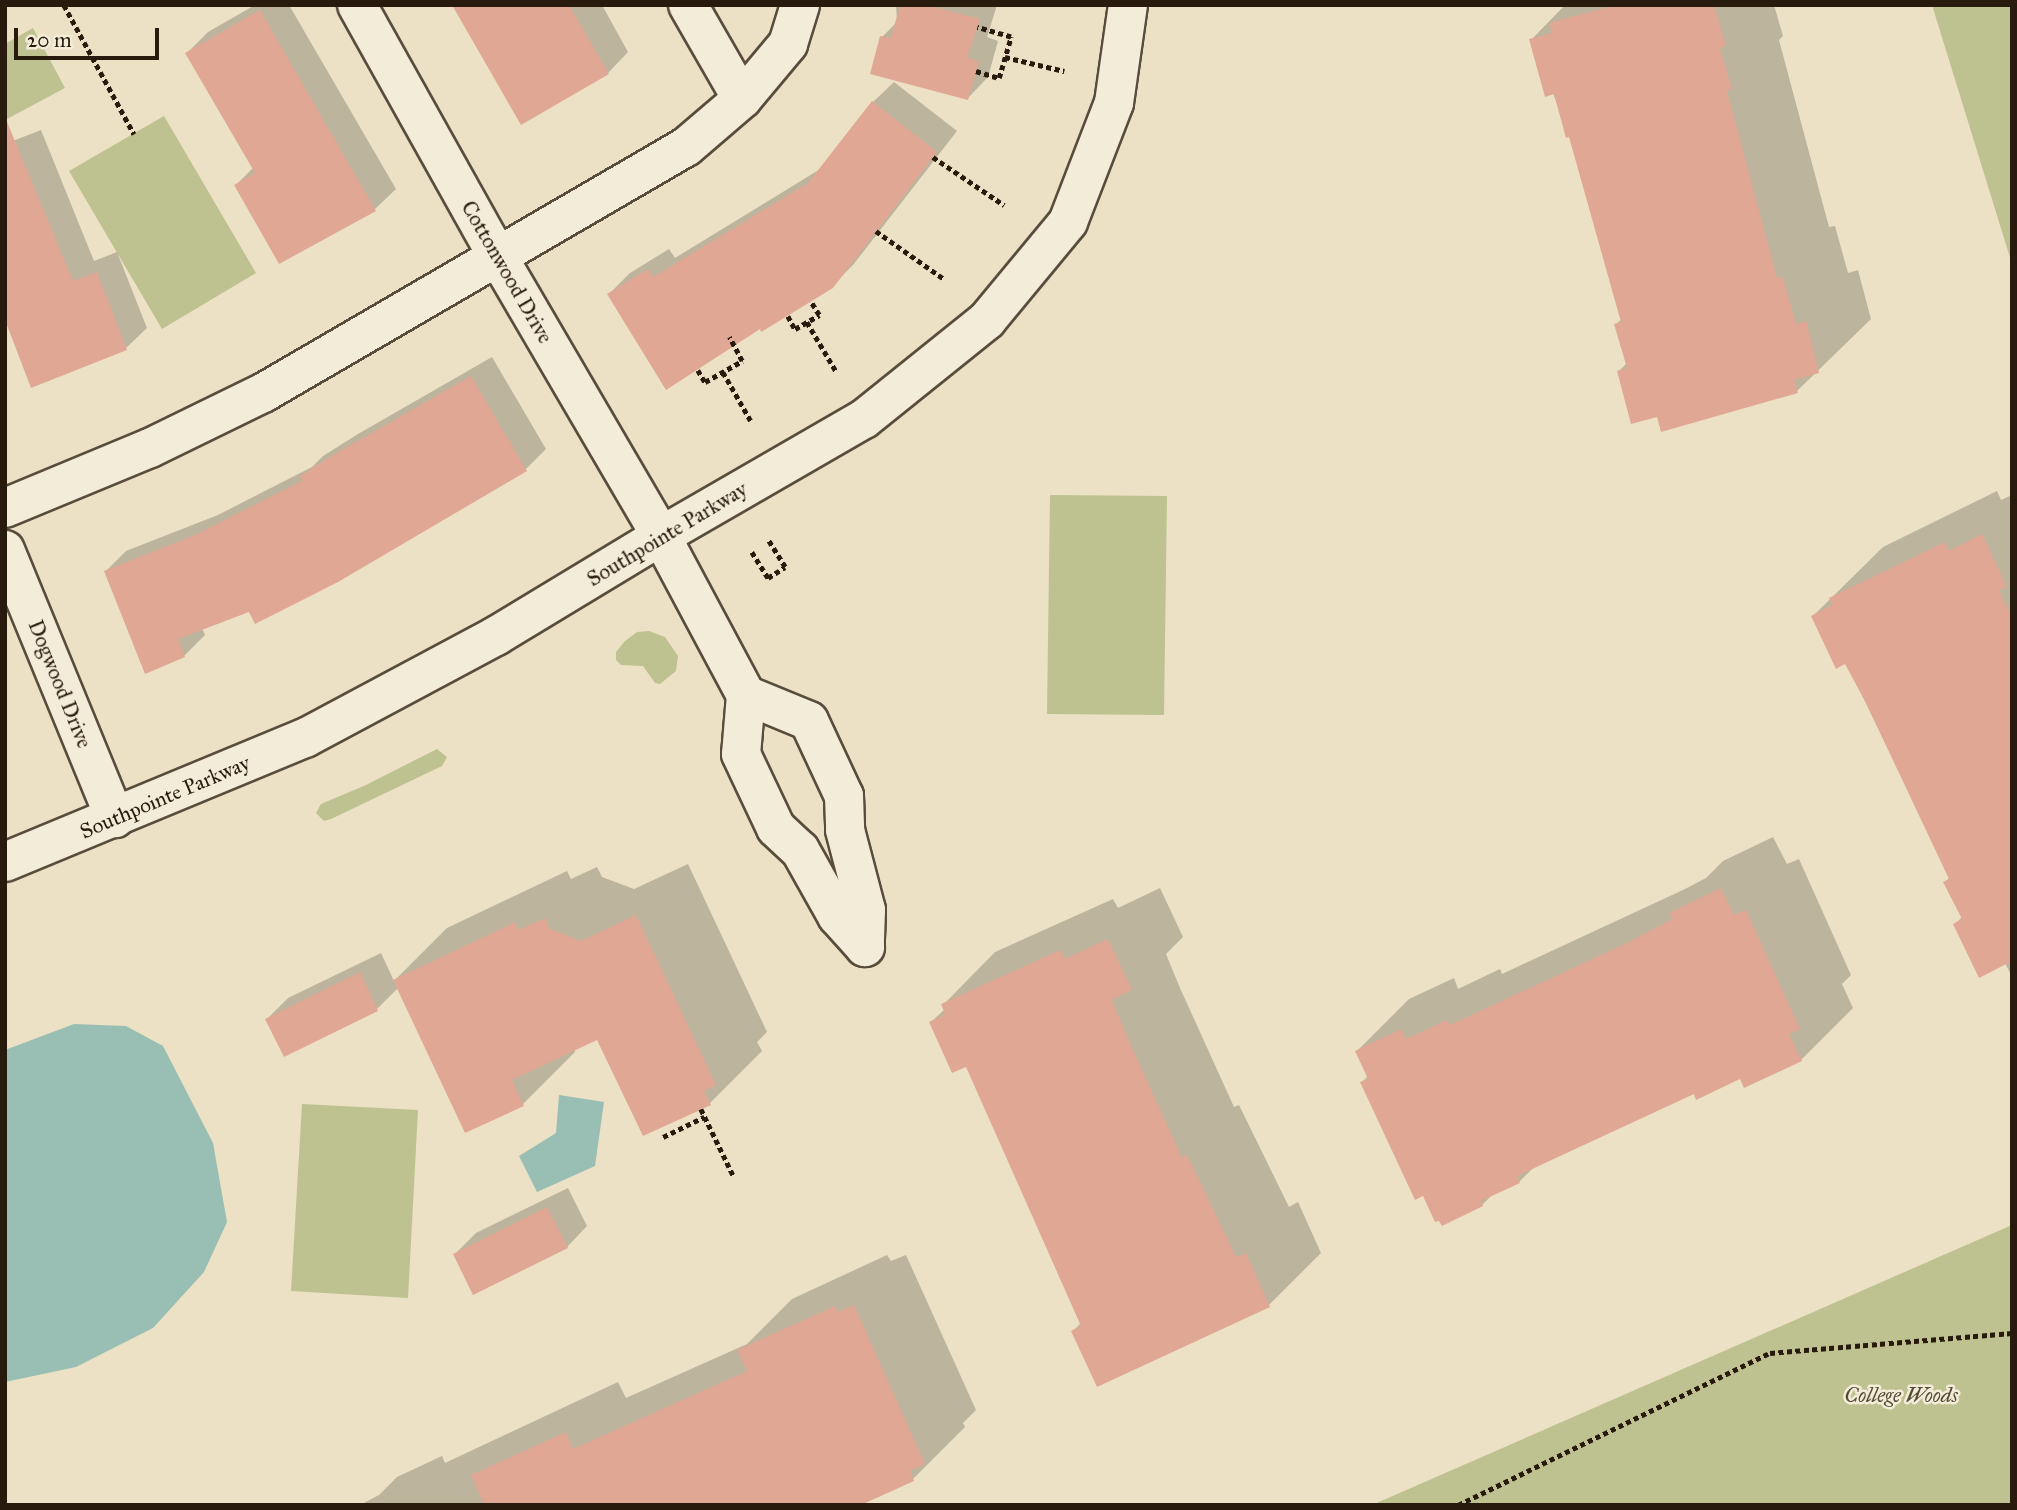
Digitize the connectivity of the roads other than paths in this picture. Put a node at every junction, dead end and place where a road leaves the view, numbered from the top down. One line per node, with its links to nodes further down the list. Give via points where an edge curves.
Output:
1 (357, 5): 6 (street, Cottonwood Drive)
2 (688, 5): 5 (street)
3 (800, 5): 5 (street, via 788,44)
4 (1128, 5): 8 (street, Southpointe Parkway, via 1114,103 1068,222 987,320 864,419)
5 (742, 99): 6 (street, via 685,147)
6 (498, 257): 7 (street, via 263,393 150,448); 8 (street, Cottonwood Drive)
7 (5, 508)
8 (661, 536): 10 (street, Cottonwood Drive); 11 (street, Southpointe Parkway, via 496,636 305,738)
9 (5, 550): 11 (street, Dogwood Drive)
10 (746, 695): 12 (street, via 808,721 844,796); 13 (street, via 741,754 776,828)
11 (115, 818): 14 (street, Southpointe Parkway)
12 (845, 830): 13 (street); 13 (street, via 866,910 865,947 837,916)
13 (800, 850)
14 (5, 862)

